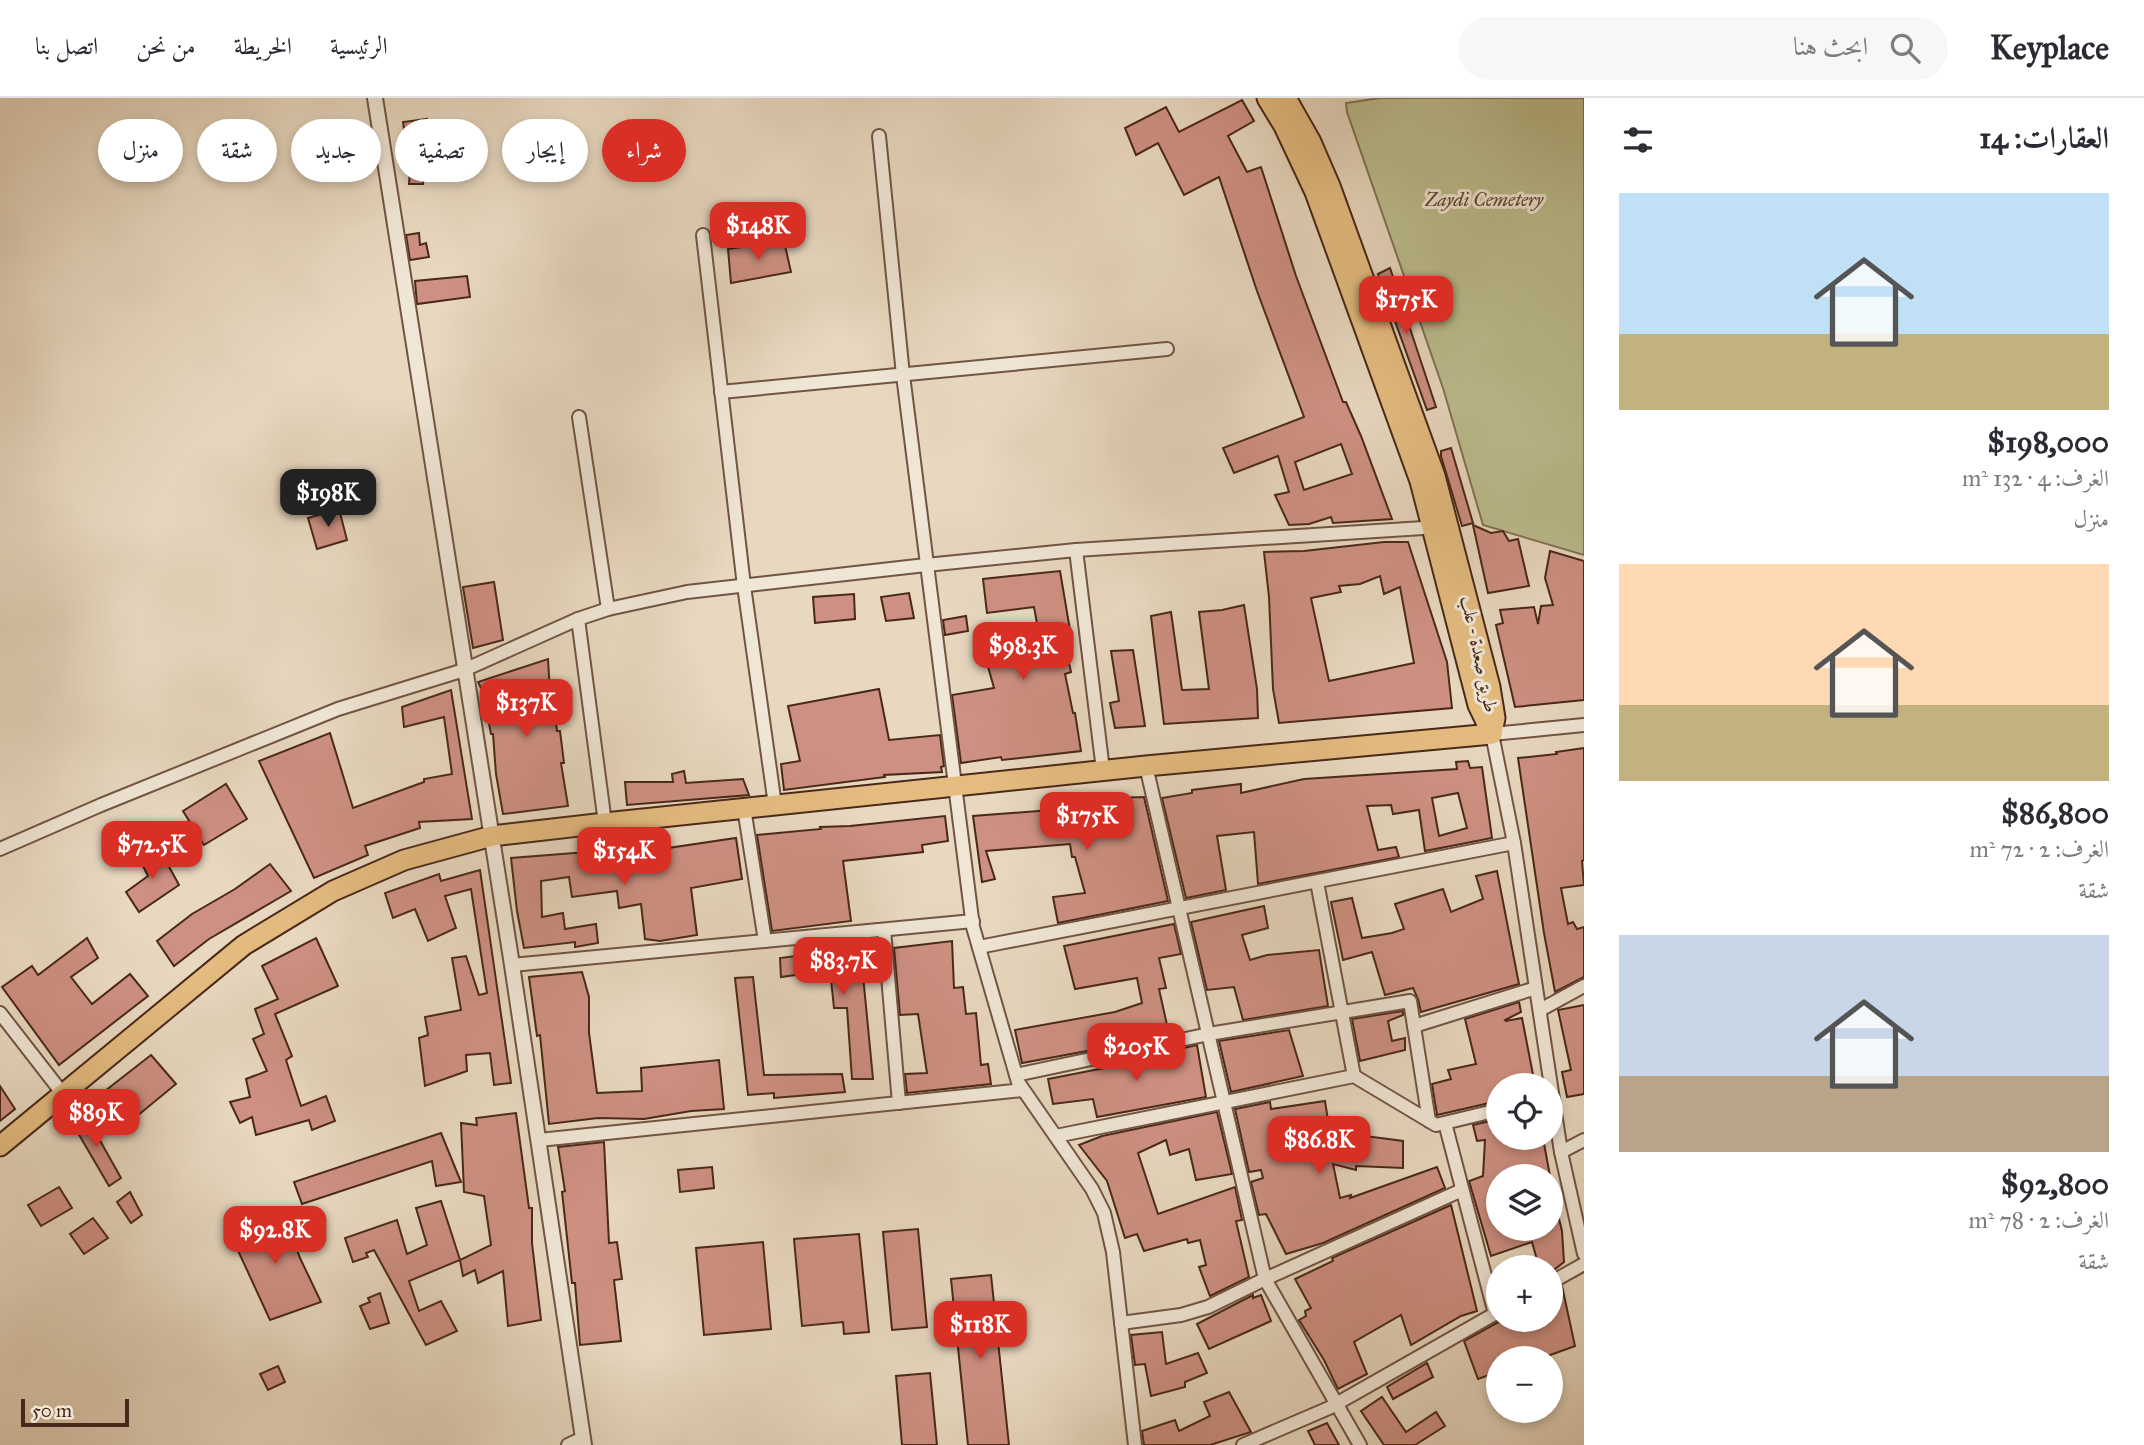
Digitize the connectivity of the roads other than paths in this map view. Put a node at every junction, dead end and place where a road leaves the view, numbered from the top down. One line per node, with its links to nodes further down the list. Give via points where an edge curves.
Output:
1 (375, 98): 15 (street)
2 (1281, 101): 9 (highway, طريق صعدة - علب, via 1330,186 1436,476)
3 (879, 136): 6 (street)
4 (703, 235): 7 (street)
5 (1167, 349): 6 (street)
6 (903, 375): 7 (street); 11 (street)
7 (721, 392): 12 (street)
8 (579, 417): 13 (street)
9 (1441, 526): 10 (street); 17 (highway, طريق صعدة - علب, via 1494,703)
10 (1076, 550): 11 (street); 19 (street)
11 (926, 565): 12 (street); 20 (street)
12 (744, 586): 13 (street, via 687,592); 21 (street)
13 (608, 609): 14 (street)
14 (579, 619): 15 (street); 23 (street)
15 (464, 670): 24 (street); 26 (street, via 338,709)
16 (1584, 725): 17 (street)
17 (1492, 734): 18 (highway); 25 (street)
18 (1146, 766): 19 (highway); 28 (street)
19 (1104, 770): 20 (highway)
20 (956, 786): 21 (highway); 29 (street)
21 (775, 805): 22 (highway)
22 (744, 808): 23 (highway); 31 (street)
23 (604, 823): 24 (highway)
24 (492, 836): 33 (street); 45 (highway, via 404,860 333,891 244,945)
25 (1514, 843): 27 (street); 35 (street)
26 (0, 849)
27 (1317, 882): 28 (street); 37 (street)
28 (1177, 908): 32 (street); 40 (street)
29 (973, 921): 30 (street); 32 (street)
30 (884, 930): 31 (street); 47 (street)
31 (765, 941): 33 (street)
32 (979, 947): 42 (street)
33 (512, 965): 52 (street)
34 (1584, 986): 36 (street)
35 (1536, 988): 36 (street); 39 (street)
36 (1540, 1010): 41 (street)
37 (1342, 1012): 39 (street, via 1410,1001); 40 (street); 43 (street)
38 (0, 1013): 45 (street)
39 (1414, 1026): 49 (street)
40 (1209, 1034): 42 (street); 46 (street)
41 (1549, 1073)
42 (1016, 1075): 44 (street)
43 (1354, 1076): 46 (street); 49 (street)
44 (1023, 1090): 47 (street); 51 (street)
45 (63, 1094): 54 (highway)
46 (1224, 1102): 51 (street); 61 (street)
47 (899, 1103): 52 (street)
48 (1486, 1113): 50 (street)
49 (1429, 1121): 50 (street)
50 (1445, 1123): 56 (street)
51 (1056, 1136): 63 (street, via 1104,1213)
52 (539, 1140): 65 (street)
53 (1584, 1140): 55 (street)
54 (0, 1146)
55 (1561, 1152): 57 (street)
56 (1462, 1189): 60 (street); 61 (street)
57 (1584, 1254)
58 (1584, 1264): 59 (street)
59 (1563, 1276)
60 (1486, 1277)
61 (1265, 1279): 63 (street, via 1196,1311); 64 (street)
62 (1486, 1319): 64 (street)
63 (1121, 1323): 67 (street)
64 (1337, 1404): 68 (street); 69 (street)
65 (584, 1441): 66 (street)
66 (568, 1445)
67 (1135, 1445)
68 (1244, 1445)
69 (1360, 1445)

